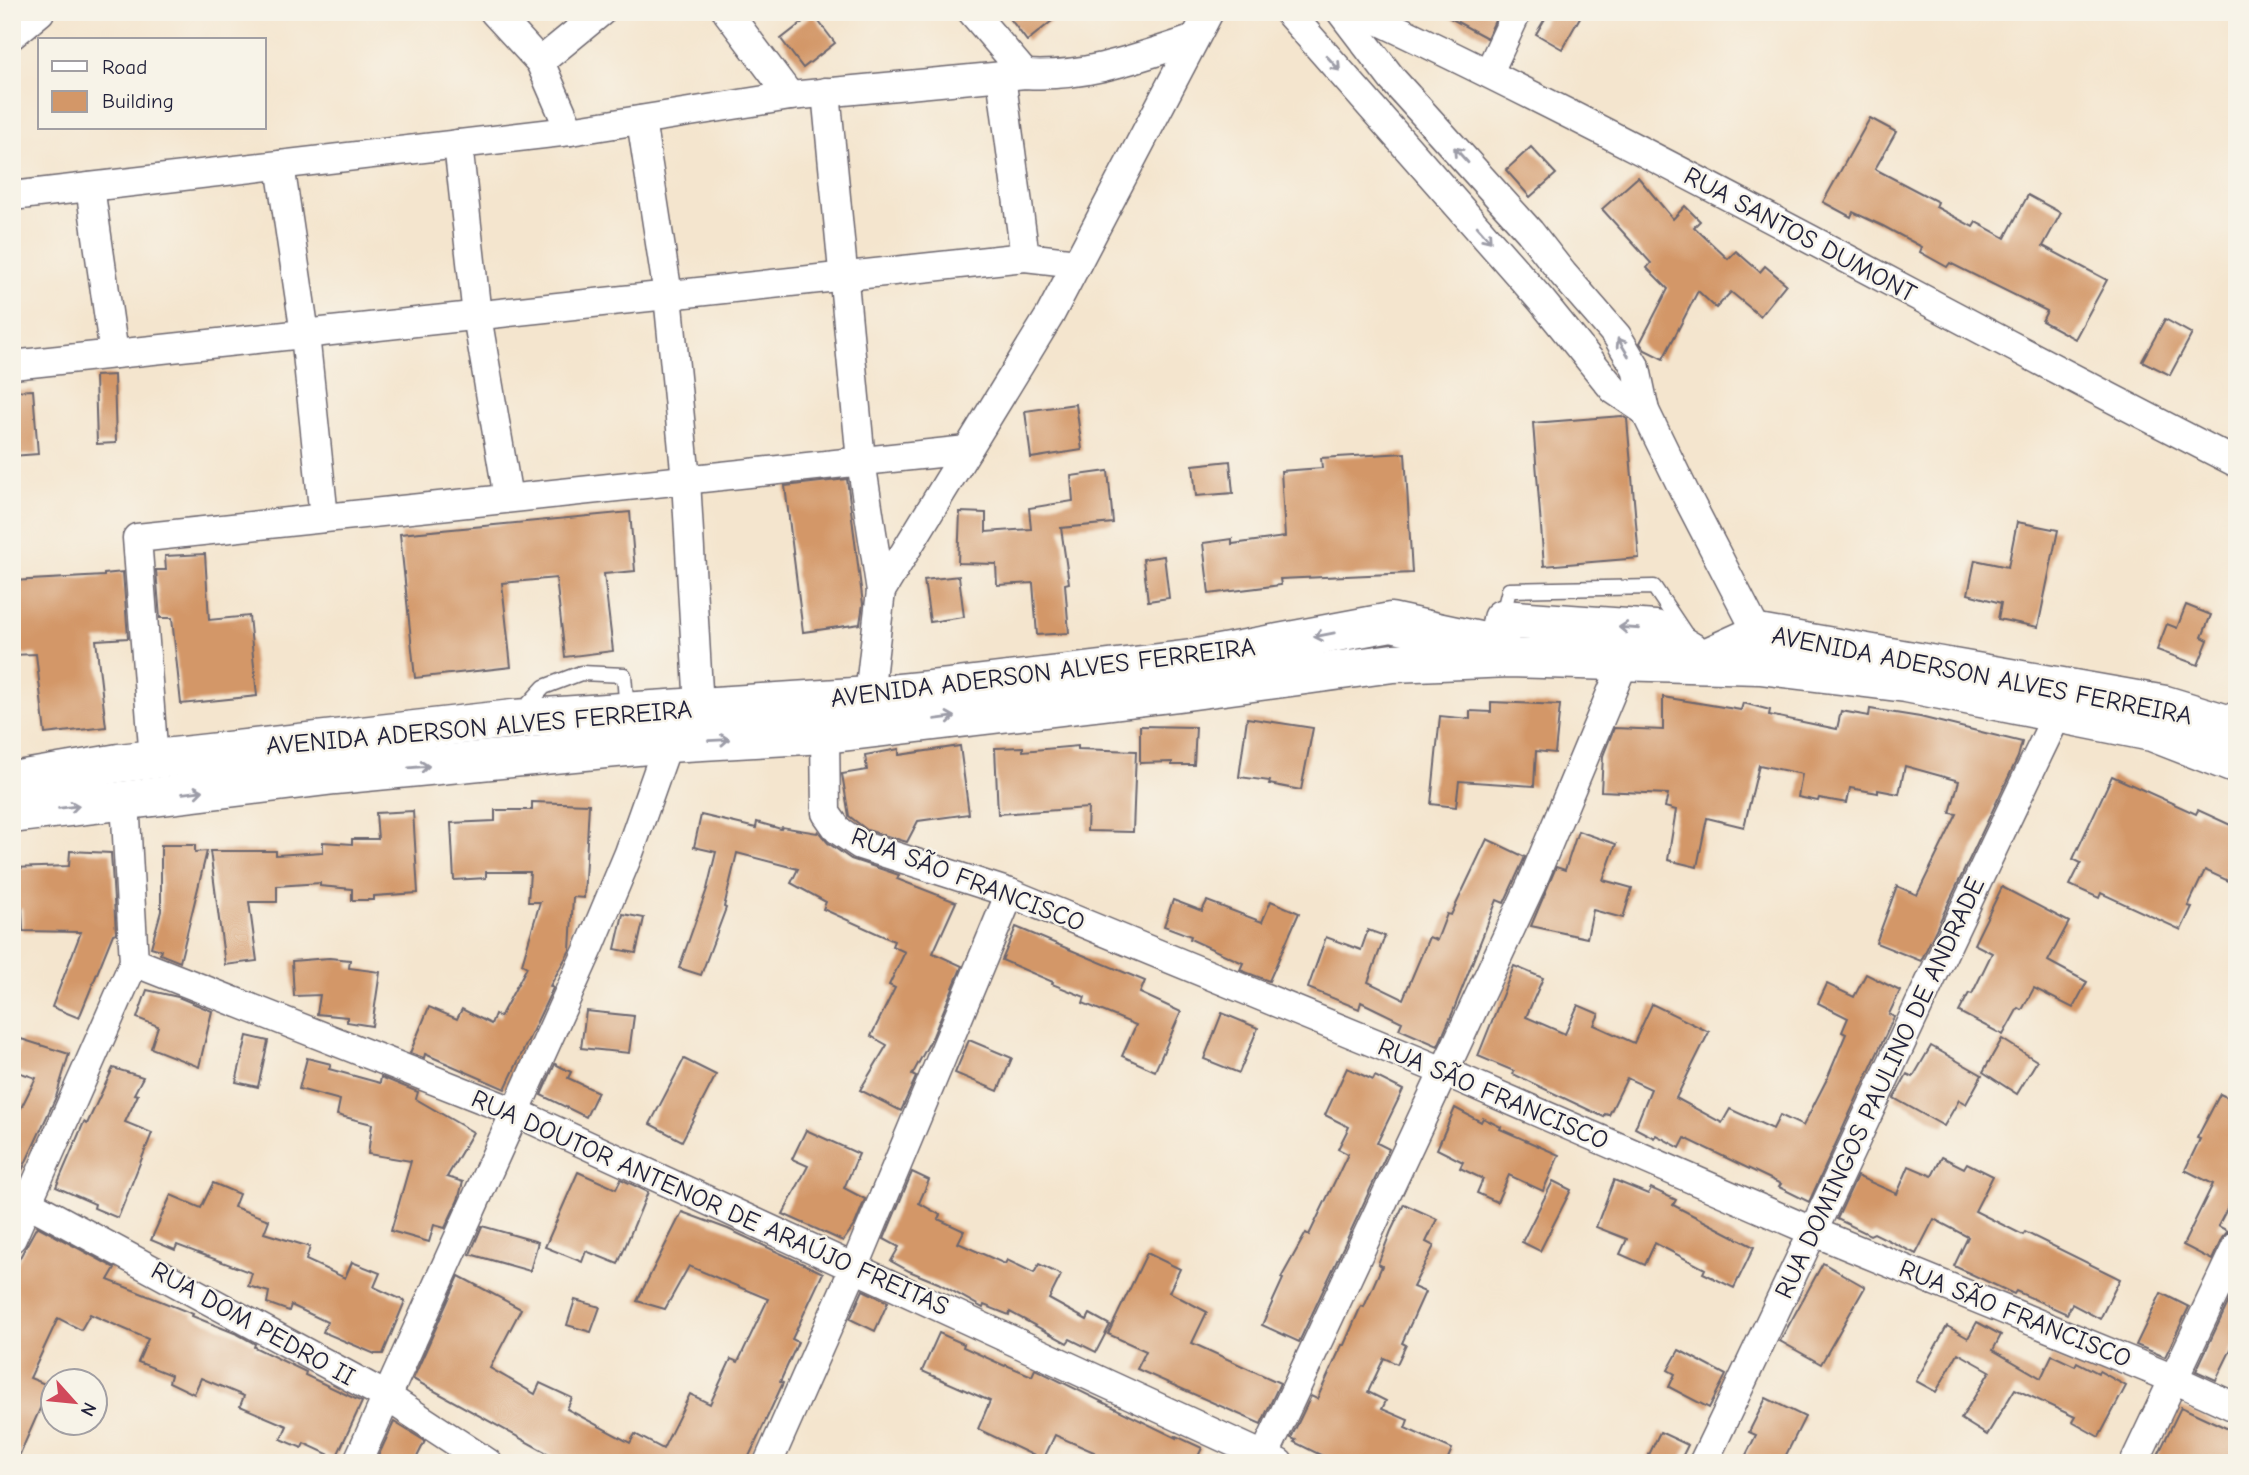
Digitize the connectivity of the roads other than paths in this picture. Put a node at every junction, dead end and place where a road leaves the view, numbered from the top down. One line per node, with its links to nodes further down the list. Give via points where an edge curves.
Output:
1 (40, 12): 11 (street)
2 (494, 12): 13 (street)
3 (601, 12): 13 (street)
4 (727, 12): 17 (street)
5 (972, 12): 15 (street)
6 (1209, 12): 12 (street)
7 (1288, 12): 32 (street, one-way to 32, via 1524,280 1614,390)
8 (1341, 12): 32 (street, one-way to 8, via 1636,368 1617,336 1393,80)
9 (1361, 12): 14 (street, RUA SANTOS DUMONT)
10 (1517, 12): 14 (street)
11 (12, 35)
12 (1192, 40): 15 (street, via 1089,71); 25 (street)
13 (540, 62): 19 (street)
14 (1489, 72): 35 (street, RUA SANTOS DUMONT)
15 (1013, 75): 16 (street); 24 (street)
16 (826, 92): 17 (street); 26 (street)
17 (790, 96): 18 (street)
18 (641, 120): 19 (street); 27 (street)
19 (570, 131): 20 (street)
20 (458, 144): 21 (street); 28 (street)
21 (280, 164): 22 (street); 29 (street)
22 (90, 187): 23 (street); 30 (street)
23 (12, 196)
24 (1025, 257): 25 (street); 26 (street)
25 (1077, 263): 33 (street)
26 (844, 276): 27 (street); 34 (street)
27 (668, 295): 28 (street); 36 (street)
28 (477, 316): 29 (street); 37 (street)
29 (305, 334): 30 (street); 38 (street)
30 (114, 354): 31 (street)
31 (12, 365)
32 (1646, 411): 40 (street)
33 (968, 450): 34 (street); 39 (street)
34 (861, 461): 36 (street); 39 (street)
35 (2237, 463)
36 (686, 480): 37 (street); 45 (street)
37 (508, 498): 38 (street)
38 (324, 518): 49 (street, via 137,538)
39 (881, 591): 43 (street)
40 (1759, 649): 41 (main road, AVENIDA ADERSON ALVES FERREIRA); 42 (main road, AVENIDA ADERSON ALVES FERREIRA, one-way to 42, via 1703,659 1655,630 1502,619 1498,645 1391,622); 44 (main road, AVENIDA ADERSON ALVES FERREIRA)
41 (1624, 662): 42 (main road, AVENIDA ADERSON ALVES FERREIRA, via 1508,658); 56 (street, via 1531,885)
42 (1194, 675): 43 (main road, AVENIDA ADERSON ALVES FERREIRA); 47 (main road, AVENIDA ADERSON ALVES FERREIRA, one-way to 42)
43 (869, 696): 45 (main road, AVENIDA ADERSON ALVES FERREIRA)
44 (2062, 699): 46 (main road, AVENIDA ADERSON ALVES FERREIRA, via 2165,705); 50 (main road, AVENIDA ADERSON ALVES FERREIRA); 59 (street, RUA DOMINGOS PAULINO DE ANDRADE)
45 (699, 708): 49 (main road, AVENIDA ADERSON ALVES FERREIRA, via 513,719)
46 (2237, 727)
47 (825, 734): 48 (main road, AVENIDA ADERSON ALVES FERREIRA, one-way to 47); 54 (street, RUA SÃO FRANCISCO, via 825,813 838,830 872,850)
48 (668, 743): 52 (main road, AVENIDA ADERSON ALVES FERREIRA, one-way to 48); 57 (street, via 629,853)
49 (154, 760): 51 (main road, AVENIDA ADERSON ALVES FERREIRA)
50 (2237, 765)
51 (12, 781)
52 (125, 800): 53 (main road, AVENIDA ADERSON ALVES FERREIRA, one-way to 52); 55 (street)
53 (12, 814)
54 (1010, 893): 56 (street, RUA SÃO FRANCISCO); 62 (street)
55 (134, 962): 57 (street, RUA DOUTOR ANTENOR DE ARAÚJO FREITAS); 58 (street)
56 (1443, 1071): 59 (street, RUA SÃO FRANCISCO); 66 (street)
57 (515, 1112): 62 (street, RUA DOUTOR ANTENOR DE ARAÚJO FREITAS); 64 (street)
58 (20, 1198): 60 (street); 64 (street, RUA DOM PEDRO II)
59 (1814, 1232): 63 (street, RUA SÃO FRANCISCO); 70 (street, RUA DOMINGOS PAULINO DE ANDRADE)
60 (12, 1238)
61 (2237, 1245): 63 (street)
62 (855, 1266): 66 (street, RUA DOUTOR ANTENOR DE ARAÚJO FREITAS); 69 (street)
63 (2174, 1379): 65 (street, RUA SÃO FRANCISCO); 71 (street)
64 (386, 1396): 67 (street); 68 (street, RUA DOM PEDRO II)
65 (2237, 1408)
66 (1268, 1460)
67 (357, 1463)
68 (488, 1463)
69 (768, 1463)
70 (1703, 1463)
71 (2134, 1463)

